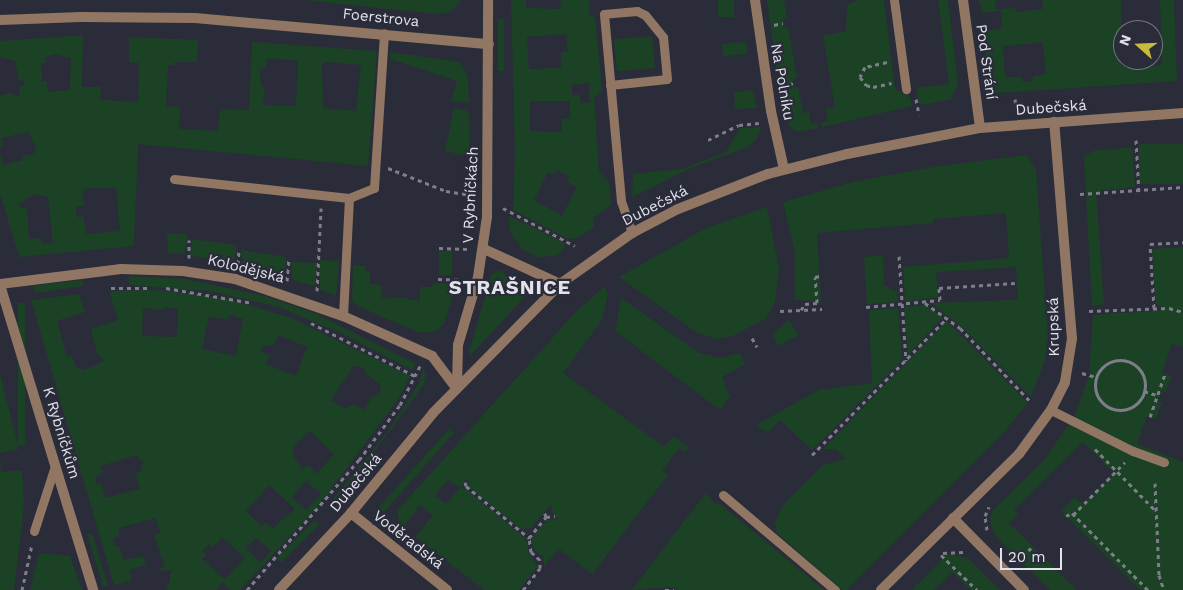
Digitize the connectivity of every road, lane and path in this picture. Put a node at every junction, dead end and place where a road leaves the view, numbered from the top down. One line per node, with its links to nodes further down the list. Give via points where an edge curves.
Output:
1 (488, 0): 7 (street, V Rybníčkách)
2 (754, 0): 19 (street, Na Polníku, via 771,112)
3 (894, 0): 8 (lane)
4 (962, 0): 16 (street, Pod Strání)
5 (0, 20): 6 (street, Foerstrova, via 195,18)
6 (384, 32): 7 (street, Foerstrova); 27 (lane, via 374,188)
7 (489, 44): 36 (street, V Rybníčkách, via 489,201)
8 (902, 60): 10 (lane); 10 (path, via 870,65 861,71 860,77 866,85)
9 (610, 85): 9 (lane, via 604,14 637,11 645,15 663,37 667,79); 30 (lane, via 621,201)
10 (905, 85)
11 (1015, 99): 12 (path)
12 (1016, 108)
13 (1183, 113): 15 (street, Dubečská)
14 (763, 122): 17 (path, via 739,125)
15 (1054, 122): 16 (street, Dubečská); 76 (street, Krupská, via 1072,338 1066,382)
16 (980, 128): 19 (street, Dubečská, via 905,141)
17 (708, 140)
18 (1136, 140): 23 (path)
19 (784, 169): 30 (street, Dubečská, via 678,209)
20 (398, 171): 26 (path, via 446,191)
21 (174, 179): 27 (lane)
22 (1183, 187): 23 (path)
23 (1138, 190): 24 (path); 25 (path)
24 (1080, 194)
25 (1139, 194)
26 (476, 196)
27 (349, 198): 63 (lane)
28 (499, 205): 33 (path)
29 (321, 218): 52 (path)
30 (632, 233): 48 (street, Dubečská)
31 (189, 240): 39 (path)
32 (1183, 242): 57 (path, via 1150,244)
33 (575, 246)
34 (439, 248): 35 (path)
35 (467, 249)
36 (484, 249): 48 (street); 72 (street, V Rybníčkách, via 458,345)
37 (240, 250): 41 (path)
38 (899, 256): 55 (path)
39 (189, 259)
40 (288, 260): 44 (path)
41 (238, 267)
42 (820, 276): 59 (path, via 815,277 817,303 805,304)
43 (438, 279): 45 (path)
44 (287, 280)
45 (461, 280)
46 (1015, 283): 53 (path, via 939,288 940,300)
47 (0, 284): 63 (street, Kolodějská, via 103,270 183,271 260,286); 81 (street, K Rybníčkům)
48 (560, 284): 72 (street, Dubečská)
49 (107, 288): 50 (path)
50 (154, 288)
51 (162, 288): 54 (path)
52 (317, 291)
53 (925, 302): 55 (path); 64 (path)
54 (258, 305)
55 (902, 306): 56 (path); 68 (path)
56 (866, 307)
57 (1154, 308): 61 (path); 62 (path)
58 (822, 309): 59 (path)
59 (800, 310): 60 (path)
60 (780, 311)
61 (1089, 312)
62 (1183, 312)
63 (342, 316): 72 (street, Kolodějská, via 432,356)
64 (947, 318): 68 (path); 75 (path)
65 (303, 320): 71 (path)
66 (752, 338): 67 (path)
67 (757, 347)
68 (906, 361): 79 (path)
69 (417, 371): 71 (path)
70 (1165, 374): 74 (path)
71 (415, 376): 101 (path, via 400,405 359,460)
72 (457, 389): 88 (street, Dubečská, via 414,435)
73 (1144, 391): 73 (path, via 1142,373 1130,362 1113,360 1096,377 1100,400 1114,409 1129,408); 74 (path)
74 (1159, 396): 77 (path)
75 (1029, 400)
76 (1052, 410): 78 (lane); 93 (street, Krupská, via 1019,454)
77 (1150, 417)
78 (1133, 451): 80 (lane); 89 (path)
79 (812, 455)
80 (1164, 462)
81 (55, 466): 94 (lane); 100 (street, K Rybníčkům)
82 (1117, 473): 87 (path)
83 (465, 482): 95 (path)
84 (1155, 483): 87 (path)
85 (723, 495): 107 (lane)
86 (544, 511): 92 (path)
87 (1156, 511): 112 (path, via 1159,575)
88 (351, 513): 102 (street, Dubečská); 103 (street, Voděradská)
89 (1074, 515): 91 (path); 111 (path)
90 (555, 516): 92 (path)
91 (1066, 516)
92 (546, 517): 95 (path)
93 (953, 518): 108 (street, Krupská); 110 (street)
94 (34, 531): 99 (path)
95 (529, 538): 104 (path, via 531,552 540,560 540,568)
96 (1033, 546): 98 (path)
97 (941, 554): 109 (path)
98 (1016, 563)
99 (22, 590)
100 (93, 590)
101 (247, 590)
102 (279, 590)
103 (447, 590)
104 (523, 590)
105 (665, 590): 106 (path)
106 (674, 590)
107 (835, 590)
108 (881, 590)
109 (977, 590)
110 (1024, 590)
111 (1148, 590)
112 (1164, 590)

